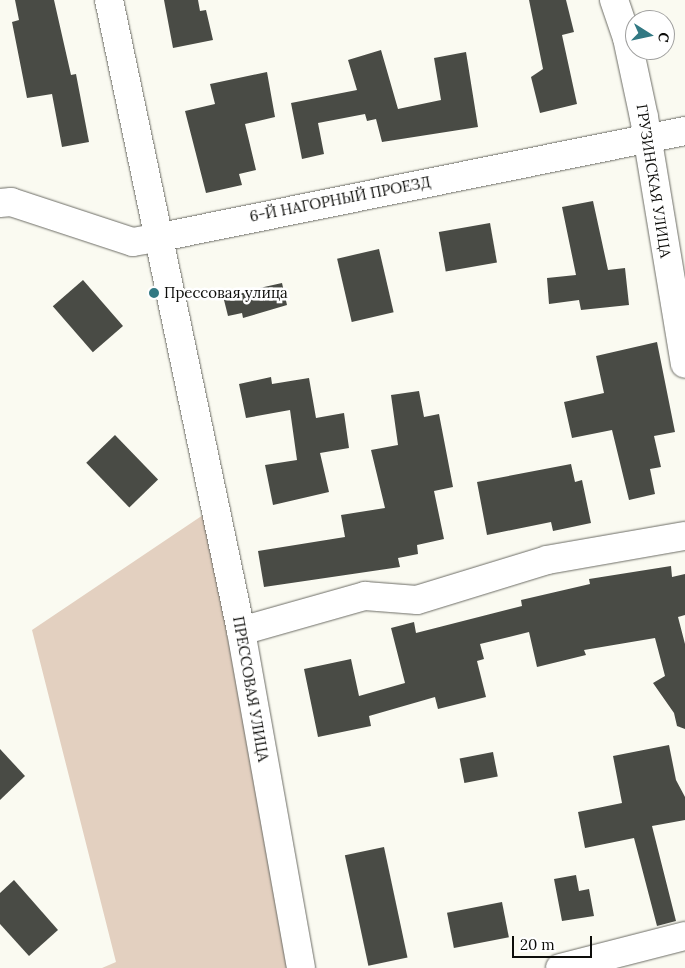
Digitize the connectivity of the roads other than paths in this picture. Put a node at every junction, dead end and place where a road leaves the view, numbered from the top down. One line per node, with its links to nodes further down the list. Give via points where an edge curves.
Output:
1 (109, 0): 6 (street, ПРЕССОВАЯ УЛИЦА)
2 (614, 0): 4 (street, ГРУЗИНСКАЯ УЛИЦА, via 627,38 644,117)
3 (685, 130): 4 (street, 6-Й НАГОРНЫЙ ПРОЕЗД)
4 (645, 139): 6 (street, 6-Й НАГОРНЫЙ ПРОЕЗД); 7 (street, ГРУЗИНСКАЯ УЛИЦА)
5 (0, 203): 6 (street, 6-Й НАГОРНЫЙ ПРОЕЗД, via 11,202 133,242)
6 (161, 237): 9 (street, ПРЕССОВАЯ УЛИЦА)
7 (685, 364)
8 (685, 536): 9 (street, via 547,560 417,600 365,596)
9 (241, 631): 11 (street, ПРЕССОВАЯ УЛИЦА)
10 (685, 936): 12 (street)
11 (301, 968)
12 (560, 968)

